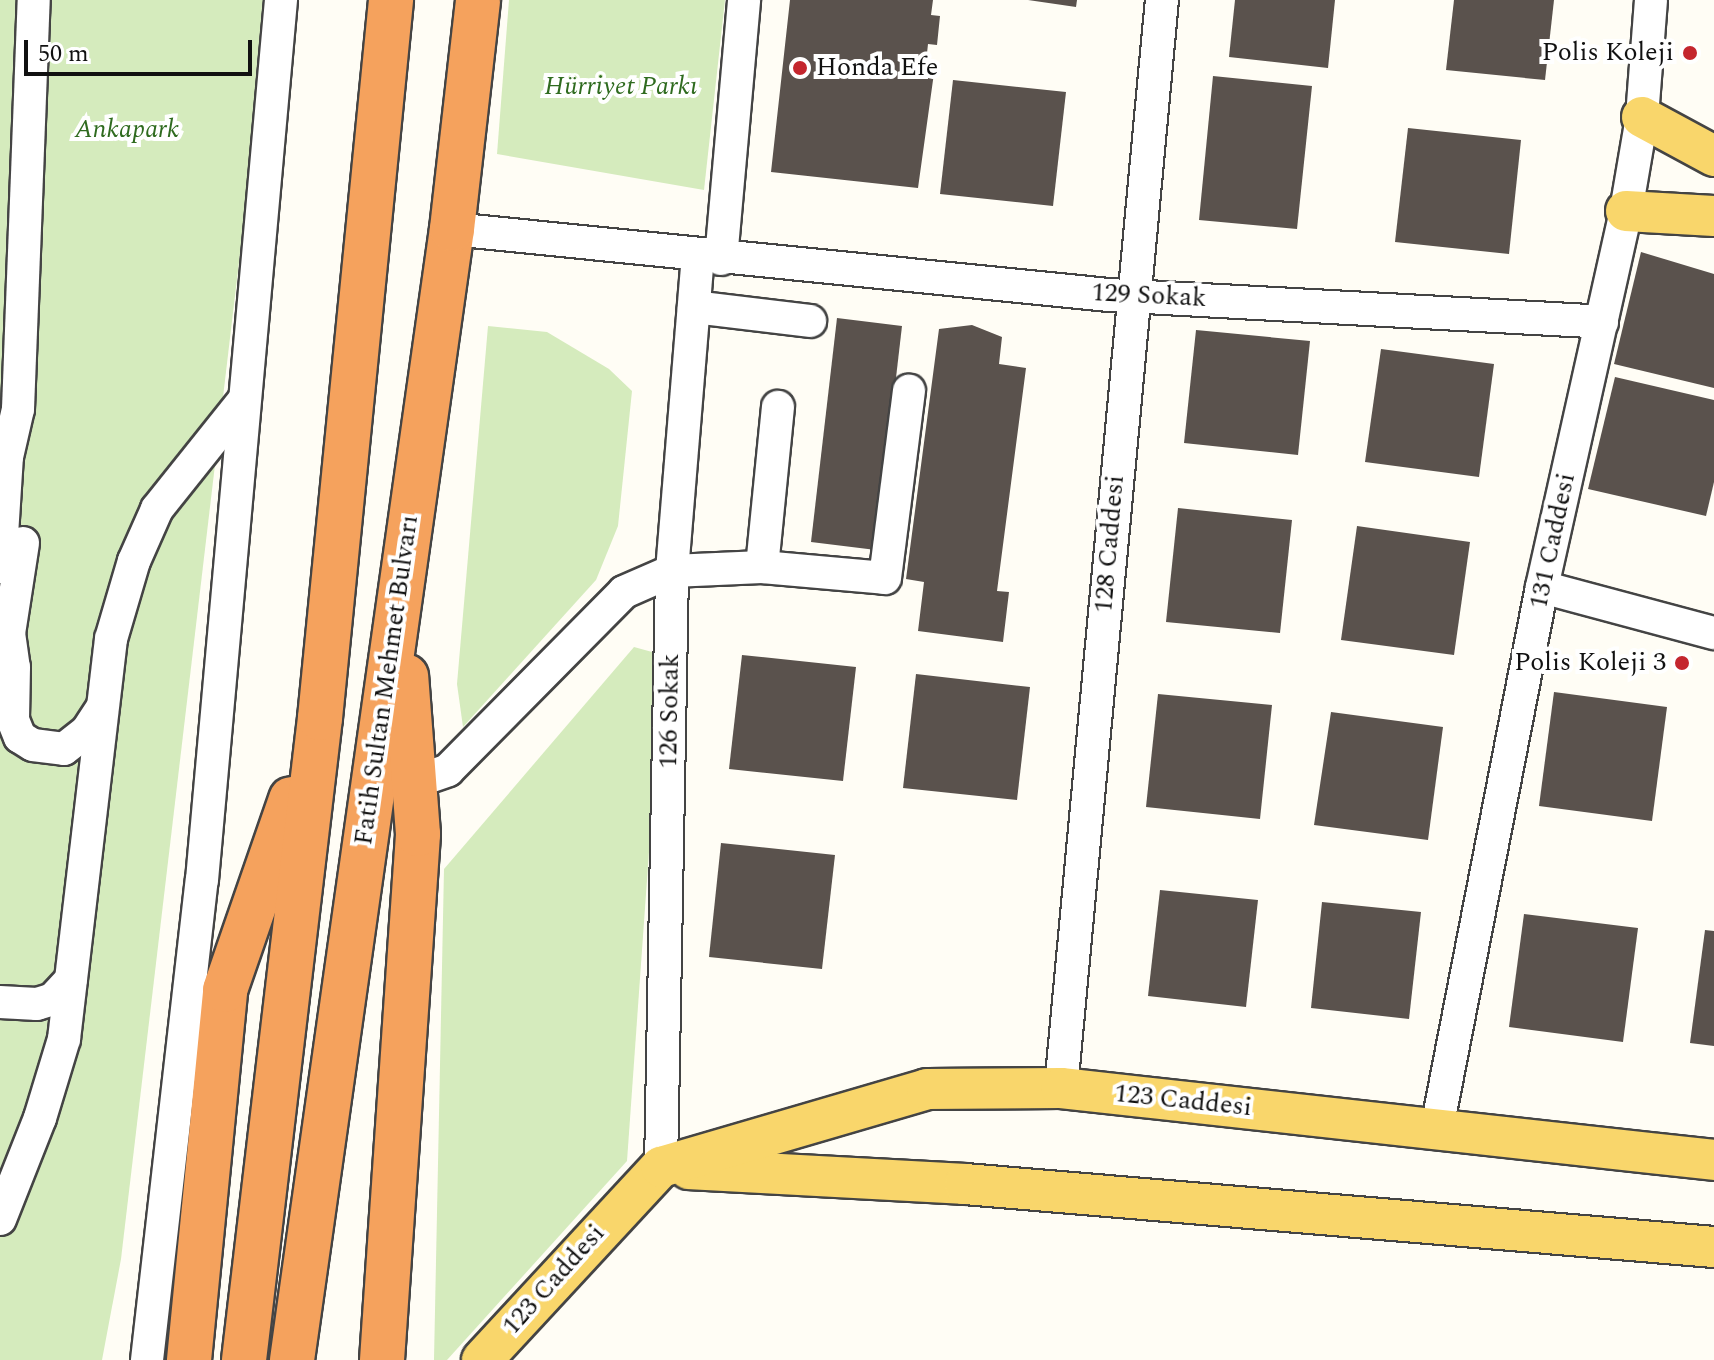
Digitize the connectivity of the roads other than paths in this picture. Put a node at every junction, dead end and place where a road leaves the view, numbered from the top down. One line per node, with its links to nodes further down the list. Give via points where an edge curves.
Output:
1 (34, 0): 21 (street, via 18,409 7,457)
2 (281, 0): 19 (street)
3 (391, 0): 28 (highway)
4 (478, 0): 12 (highway, Fatih Sultan Mehmet Bulvarı)
5 (744, 0): 13 (street, 126 Sokak)
6 (1162, 0): 14 (street, 128 Caddesi)
7 (1651, 0): 8 (street, 131 Caddesi)
8 (1642, 117): 9 (main road); 10 (street, 131 Caddesi)
9 (1714, 156)
10 (1626, 211): 11 (main road); 17 (street, 131 Caddesi)
11 (1714, 216)
12 (452, 229): 13 (street, 129 Sokak); 25 (highway, Fatih Sultan Mehmet Bulvarı)
13 (709, 258): 14 (street, 129 Sokak); 15 (street, 126 Sokak)
14 (1132, 296): 17 (street, 129 Sokak); 32 (street, 128 Caddesi)
15 (694, 307): 16 (street); 23 (street, 126 Sokak)
16 (810, 321)
17 (1602, 322): 24 (street, 131 Caddesi)
18 (909, 391): 22 (street, via 885,578)
19 (244, 400): 27 (street, via 157,509 134,561 111,639); 38 (street, via 202,880)
20 (778, 407): 22 (street)
21 (11, 566): 27 (street, via 33,588 30,634 14,667 13,720 20,737 33,745 64,749 87,731)
22 (762, 567): 23 (street)
23 (672, 571): 29 (street, via 624,592 448,770); 35 (street, 126 Sokak)
24 (1542, 587): 26 (street); 33 (street, 131 Caddesi)
25 (400, 596): 29 (highway); 41 (highway, Fatih Sultan Mehmet Bulvarı)
26 (1714, 633)
27 (102, 708): 30 (street)
28 (320, 718): 39 (highway, via 225,990); 40 (highway)
29 (414, 782): 42 (highway, via 418,834)
30 (71, 980): 31 (street, via 53,999 37,1004); 36 (street, via 64,1039)
31 (0, 1002)
32 (1061, 1088): 33 (main road, 123 Caddesi); 35 (main road, 123 Caddesi, via 927,1089)
33 (1437, 1128): 34 (main road, 123 Caddesi)
34 (1714, 1160)
35 (661, 1167): 37 (main road, via 965,1184); 43 (main road, 123 Caddesi)
36 (0, 1219)
37 (1714, 1247)
38 (147, 1360)
39 (189, 1360)
40 (244, 1360)
41 (292, 1360)
42 (382, 1360)
43 (482, 1360)

